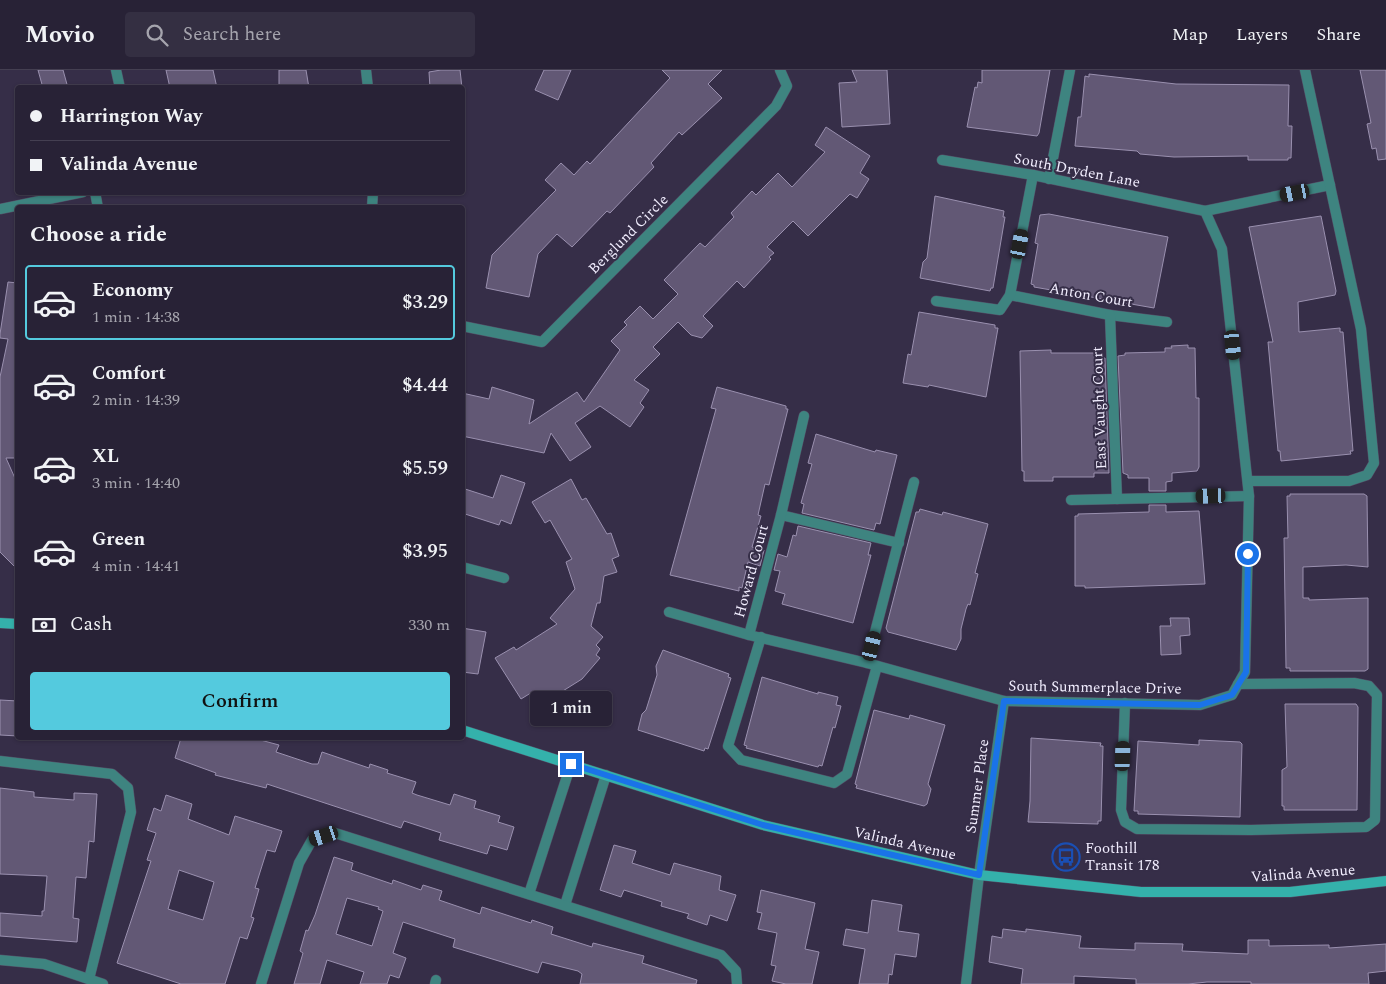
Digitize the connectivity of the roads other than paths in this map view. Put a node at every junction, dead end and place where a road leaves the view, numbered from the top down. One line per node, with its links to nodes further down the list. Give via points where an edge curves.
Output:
1 (116, 70): 6 (street)
2 (366, 70): 7 (street)
3 (780, 70): 21 (street, Berglund Circle, via 787,86 776,106 542,342)
4 (1070, 70): 10 (street)
5 (1306, 70): 11 (street)
6 (119, 85)
7 (368, 85)
8 (942, 160): 9 (street, South Dryden Lane)
9 (1033, 175): 10 (street, South Dryden Lane); 17 (street)
10 (1049, 179): 16 (street, South Dryden Lane)
11 (1330, 185): 16 (street); 23 (street, via 1361,329 1374,463 1367,475 1349,481)
12 (68, 195): 13 (street)
13 (20, 205)
14 (15, 206): 15 (street)
15 (0, 209)
16 (1206, 211): 23 (street, via 1222,249)
17 (1010, 295): 18 (street, via 1000,310); 19 (street, Anton Court)
18 (936, 301)
19 (1110, 316): 20 (street, Anton Court); 26 (street, East Vaught Court)
20 (1166, 322)
21 (465, 327)
22 (804, 416): 28 (street, Howard Court)
23 (1248, 481): 25 (street)
24 (914, 482): 29 (street)
25 (1249, 496): 26 (street); 38 (street, via 1246,672)
26 (1117, 499): 27 (street)
27 (1071, 500)
28 (781, 515): 29 (street, Howard Court); 35 (street, Howard Court)
29 (898, 543): 37 (street)
30 (465, 568): 31 (street)
31 (504, 578)
32 (668, 612): 35 (street, South Summerplace Drive)
33 (0, 623): 34 (main road)
34 (15, 624)
35 (750, 635): 36 (street, South Summerplace Drive)
36 (761, 637): 37 (street, South Summerplace Drive); 37 (street, via 728,746 741,760 834,783 847,774)
37 (872, 664): 39 (street, South Summerplace Drive)
38 (1238, 684): 40 (street, South Summerplace Drive, via 1232,695 1200,705); 40 (street, via 1370,686 1377,695 1375,820 1366,827 1137,829 1125,822 1121,810)
39 (1004, 701): 40 (street, South Summerplace Drive); 45 (street, Summer Place)
40 (1124, 703)
41 (465, 731): 43 (main road, Valinda Avenue)
42 (0, 762): 50 (street, via 112,774 128,788 131,812)
43 (571, 764): 44 (main road, Valinda Avenue); 47 (street)
44 (606, 775): 45 (main road, Valinda Avenue, via 763,825); 48 (street)
45 (979, 875): 46 (main road, Valinda Avenue, via 1142,892 1290,892); 54 (street, Summer Place)
46 (1386, 882)
47 (529, 894): 48 (street); 52 (street, via 335,833 312,840 299,863)
48 (564, 905): 53 (street, via 721,954 736,971)
49 (0, 960): 50 (street, via 44,964)
50 (88, 979): 51 (street)
51 (103, 984)
52 (261, 984)
53 (737, 984)
54 (966, 984)

